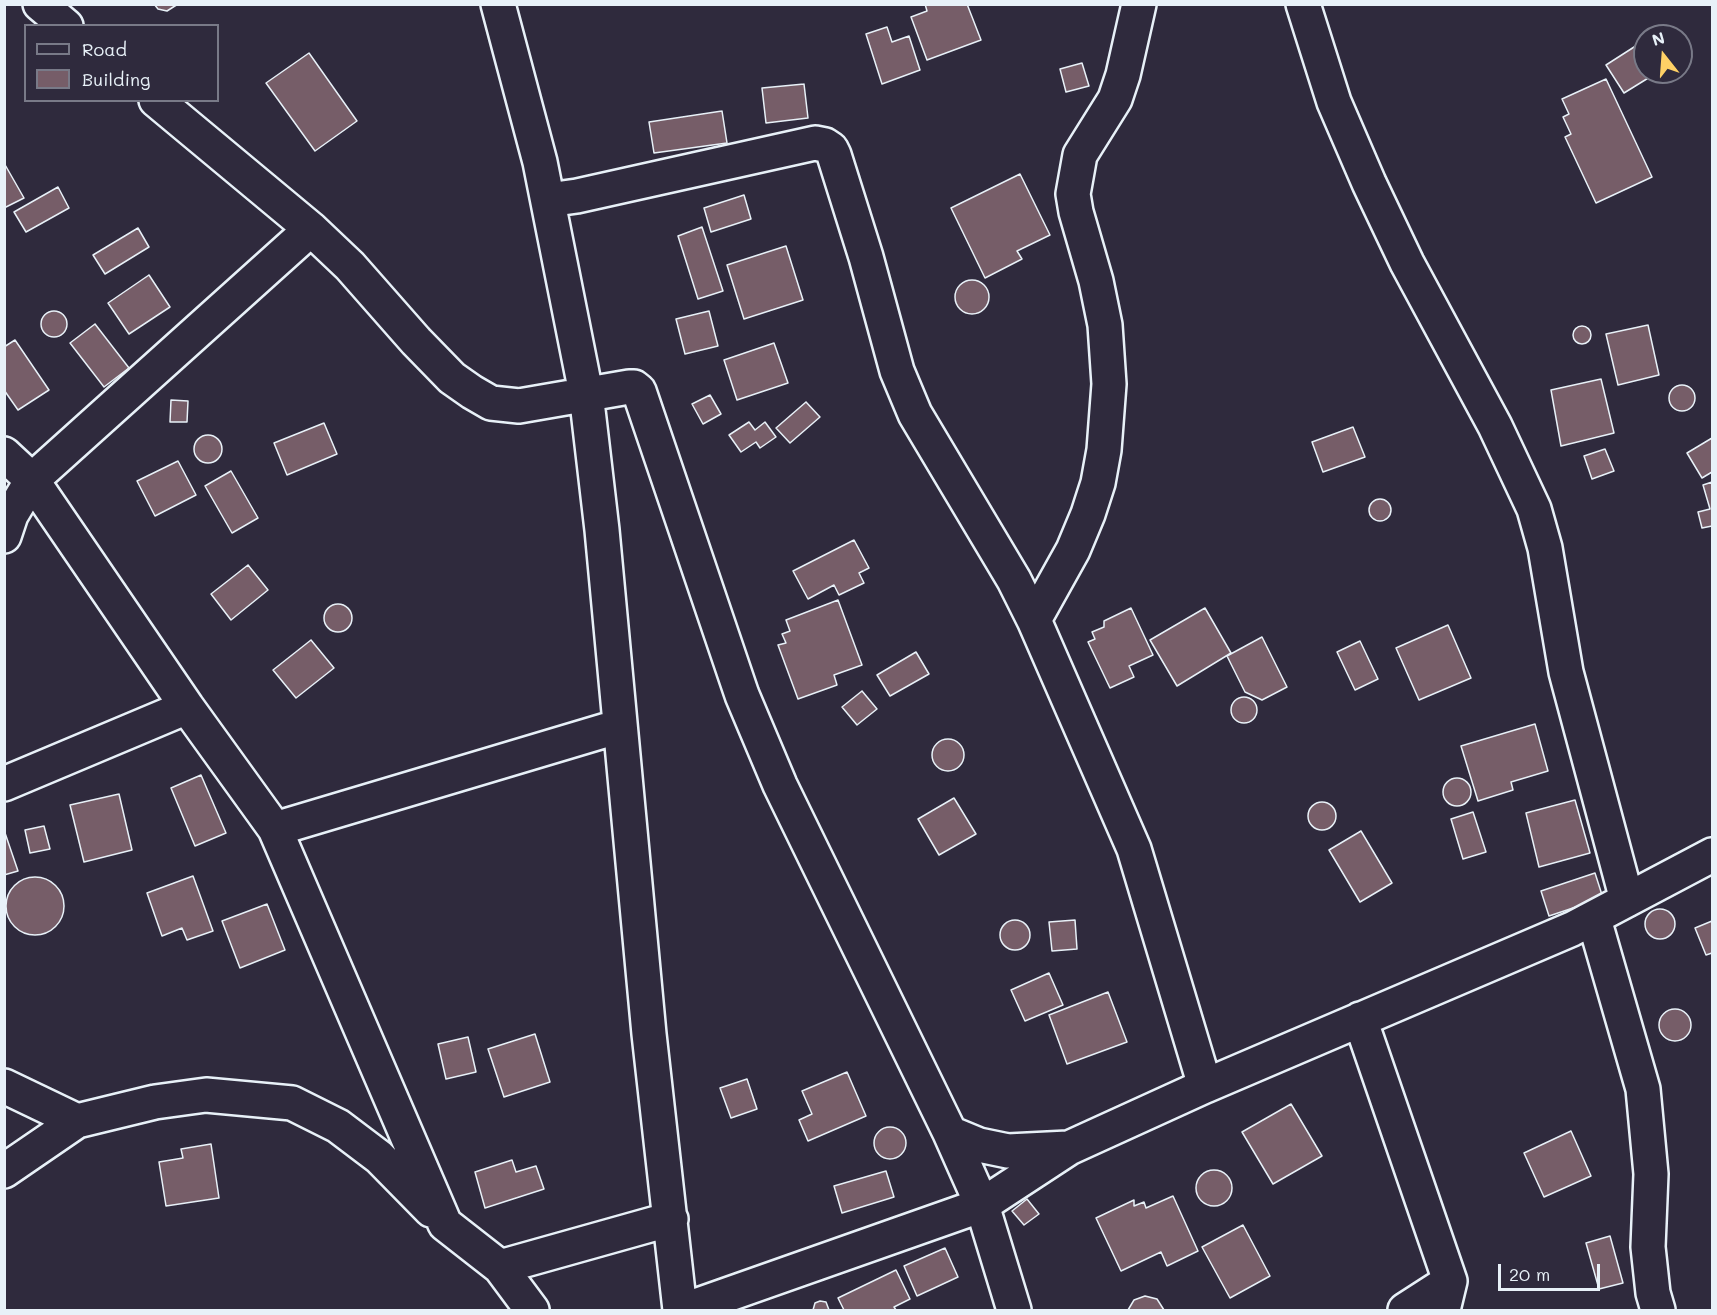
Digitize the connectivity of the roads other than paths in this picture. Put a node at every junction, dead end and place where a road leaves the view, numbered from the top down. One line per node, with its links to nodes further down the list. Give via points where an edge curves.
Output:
1 (40, 4): 5 (street)
2 (498, 4): 7 (street)
3 (1139, 4): 13 (street, via 1115,99 1080,155 1073,194 1105,325 1109,384 1104,450 1088,514)
4 (1303, 4): 19 (street, via 1334,102 1369,183 1534,509 1545,548 1566,672)
5 (64, 24)
6 (158, 102): 8 (street)
7 (548, 200): 9 (street); 13 (street, via 814,143 825,145 834,155 897,371 915,414)
8 (311, 229): 9 (street, via 452,378 472,392 491,403 519,406); 11 (street)
9 (586, 393): 15 (street); 25 (street, via 634,387 642,397 742,695 780,785)
10 (4, 454): 11 (street)
11 (32, 480): 12 (street, via 11,515); 14 (street)
12 (4, 536)
13 (1034, 620): 23 (street, via 1134,849)
14 (187, 707): 16 (street); 17 (street)
15 (620, 726): 17 (street); 29 (street)
16 (4, 784)
17 (275, 829): 30 (street)
18 (1713, 855): 19 (street)
19 (1627, 900): 20 (street)
20 (1594, 919): 21 (street); 37 (street, via 1643,1089 1651,1174 1648,1246)
21 (1360, 1019): 23 (street); 32 (street)
22 (4, 1086): 24 (street)
23 (1205, 1086): 26 (street)
24 (77, 1121): 27 (street); 30 (street, via 155,1102 206,1095 292,1103 338,1126 379,1157)
25 (950, 1133): 26 (street, via 1008,1151); 28 (street)
26 (1069, 1148): 28 (street)
27 (4, 1171)
28 (982, 1205): 34 (street); 35 (street)
29 (671, 1219): 31 (street); 34 (street)
30 (445, 1224): 31 (street)
31 (500, 1267): 33 (street)
32 (1446, 1296): 36 (street)
33 (532, 1311)
34 (682, 1311)
35 (1014, 1311)
36 (1405, 1311)
37 (1658, 1311)

